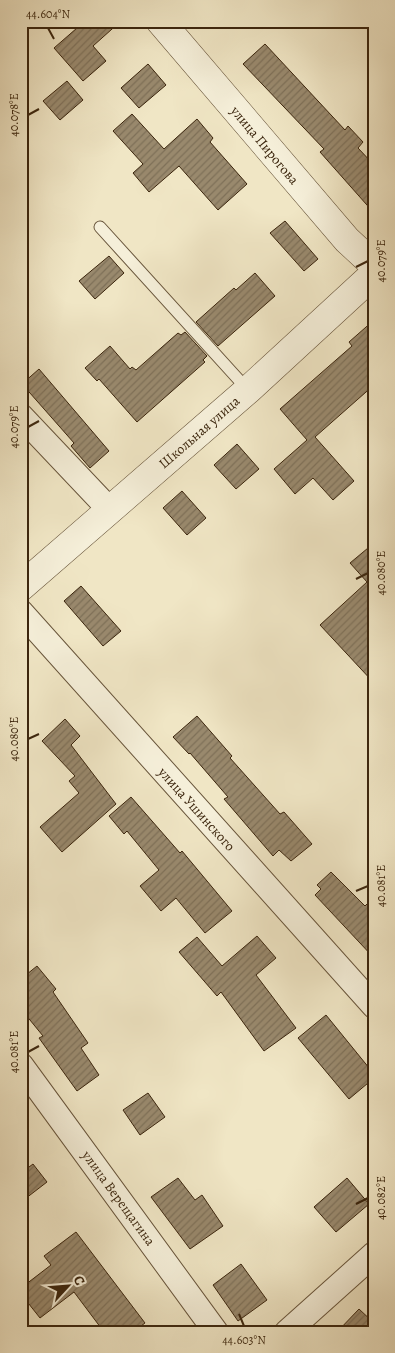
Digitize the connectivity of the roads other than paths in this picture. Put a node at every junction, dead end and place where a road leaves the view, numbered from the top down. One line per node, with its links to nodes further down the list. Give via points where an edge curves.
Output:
1 (160, 21): 3 (street, улица Пирогова, via 347,240)
2 (100, 227): 5 (lane)
3 (374, 265)
4 (374, 274): 5 (street, Школьная улица)
5 (248, 390): 7 (street, Школьная улица)
6 (21, 416): 7 (street)
7 (109, 509): 8 (street, Школьная улица)
8 (21, 587)
9 (21, 612): 10 (street, улица Ушинского)
10 (374, 1006)
11 (21, 1065): 13 (street, улица Верещагина)
12 (374, 1254): 14 (street)
13 (216, 1332)
14 (287, 1332)

